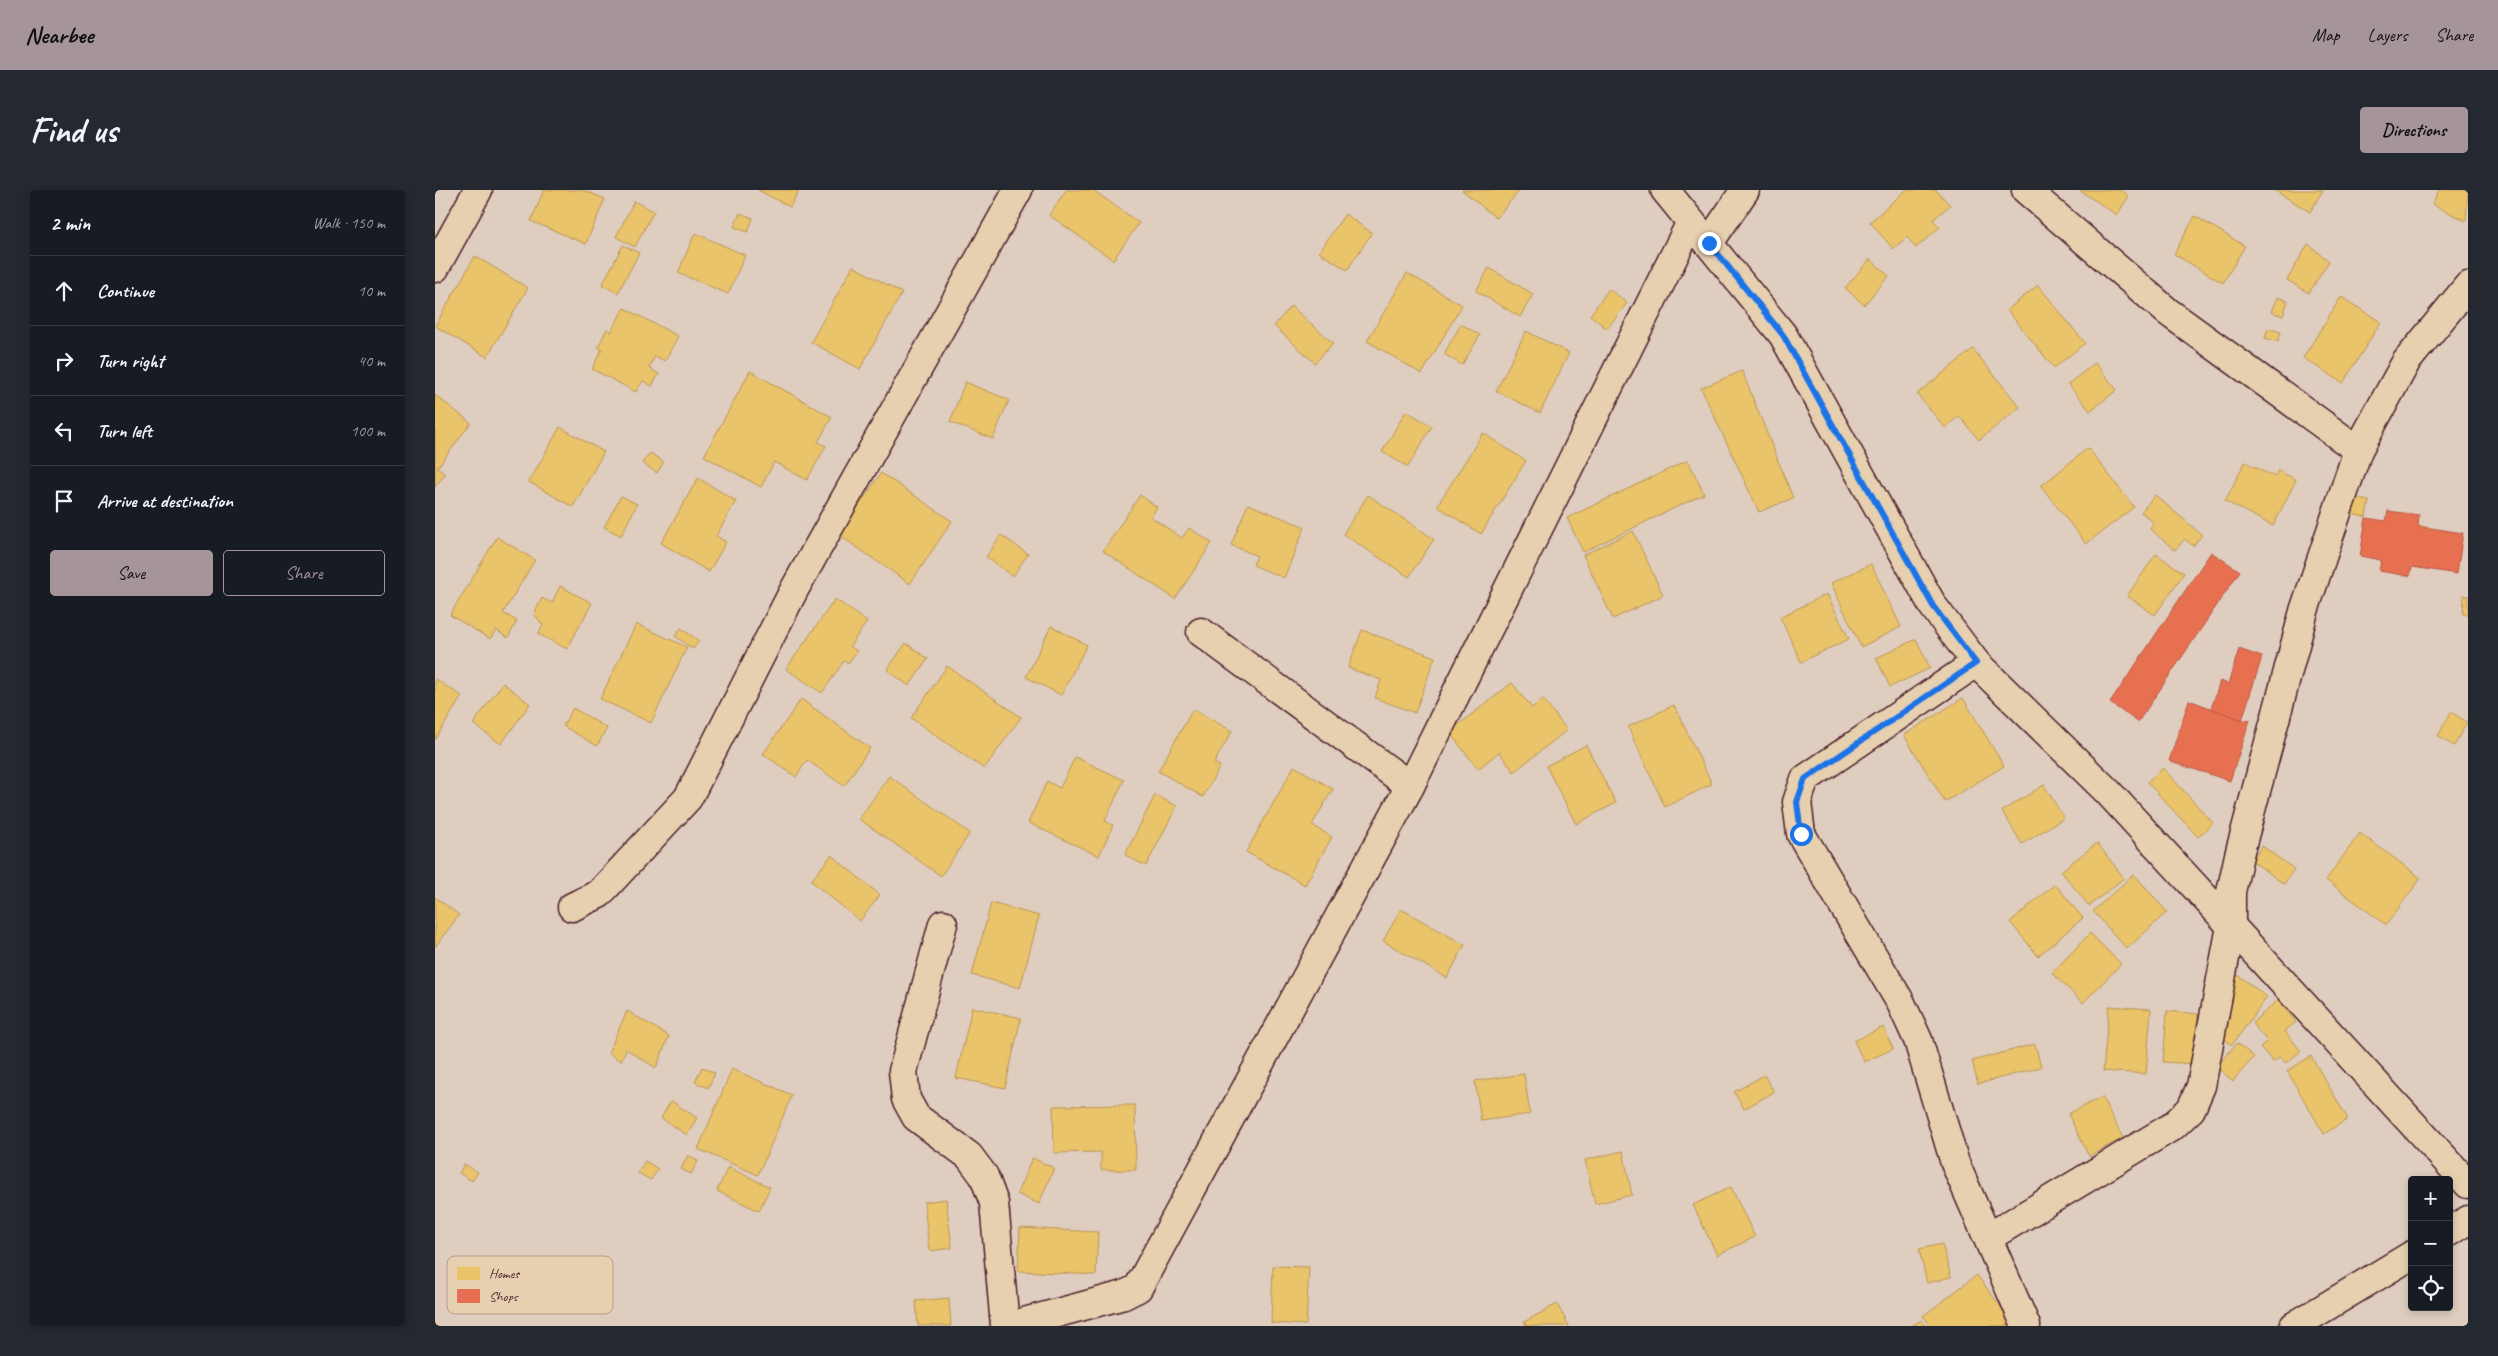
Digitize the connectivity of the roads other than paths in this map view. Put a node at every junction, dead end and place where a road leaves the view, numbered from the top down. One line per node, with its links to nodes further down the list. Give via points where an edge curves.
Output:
1 (478, 190): 8 (street)
2 (1018, 190): 14 (street, via 793,590 688,798 599,894)
3 (1665, 190): 6 (street)
4 (1745, 190): 7 (street)
5 (2026, 190): 10 (street, via 2168,312)
6 (1691, 222): 7 (street); 13 (street)
7 (1709, 243): 12 (street, via 1783,335 1933,606)
8 (435, 268)
9 (2468, 286): 10 (street, via 2406,362)
10 (2358, 450): 16 (street, via 2304,611 2239,855 2231,892)
11 (1201, 632): 13 (street)
12 (1976, 663): 16 (street, via 2108,792); 20 (street, via 1805,779 1797,802 1801,834 1901,1003 1918,1040 1955,1163)
13 (1410, 786): 23 (street, via 1137,1288 1123,1295)
14 (572, 907)
15 (943, 924): 22 (street, via 903,1071 905,1099 916,1117 969,1156 984,1176 994,1203)
16 (2231, 926): 17 (street); 20 (street, via 2201,1086 2191,1109 2173,1126)
17 (2468, 1184)
18 (2468, 1220): 19 (street)
19 (2453, 1229)
20 (1989, 1237): 24 (street)
21 (2408, 1257): 25 (street)
22 (1005, 1326)
23 (1009, 1326)
24 (2026, 1326)
25 (2294, 1326)

